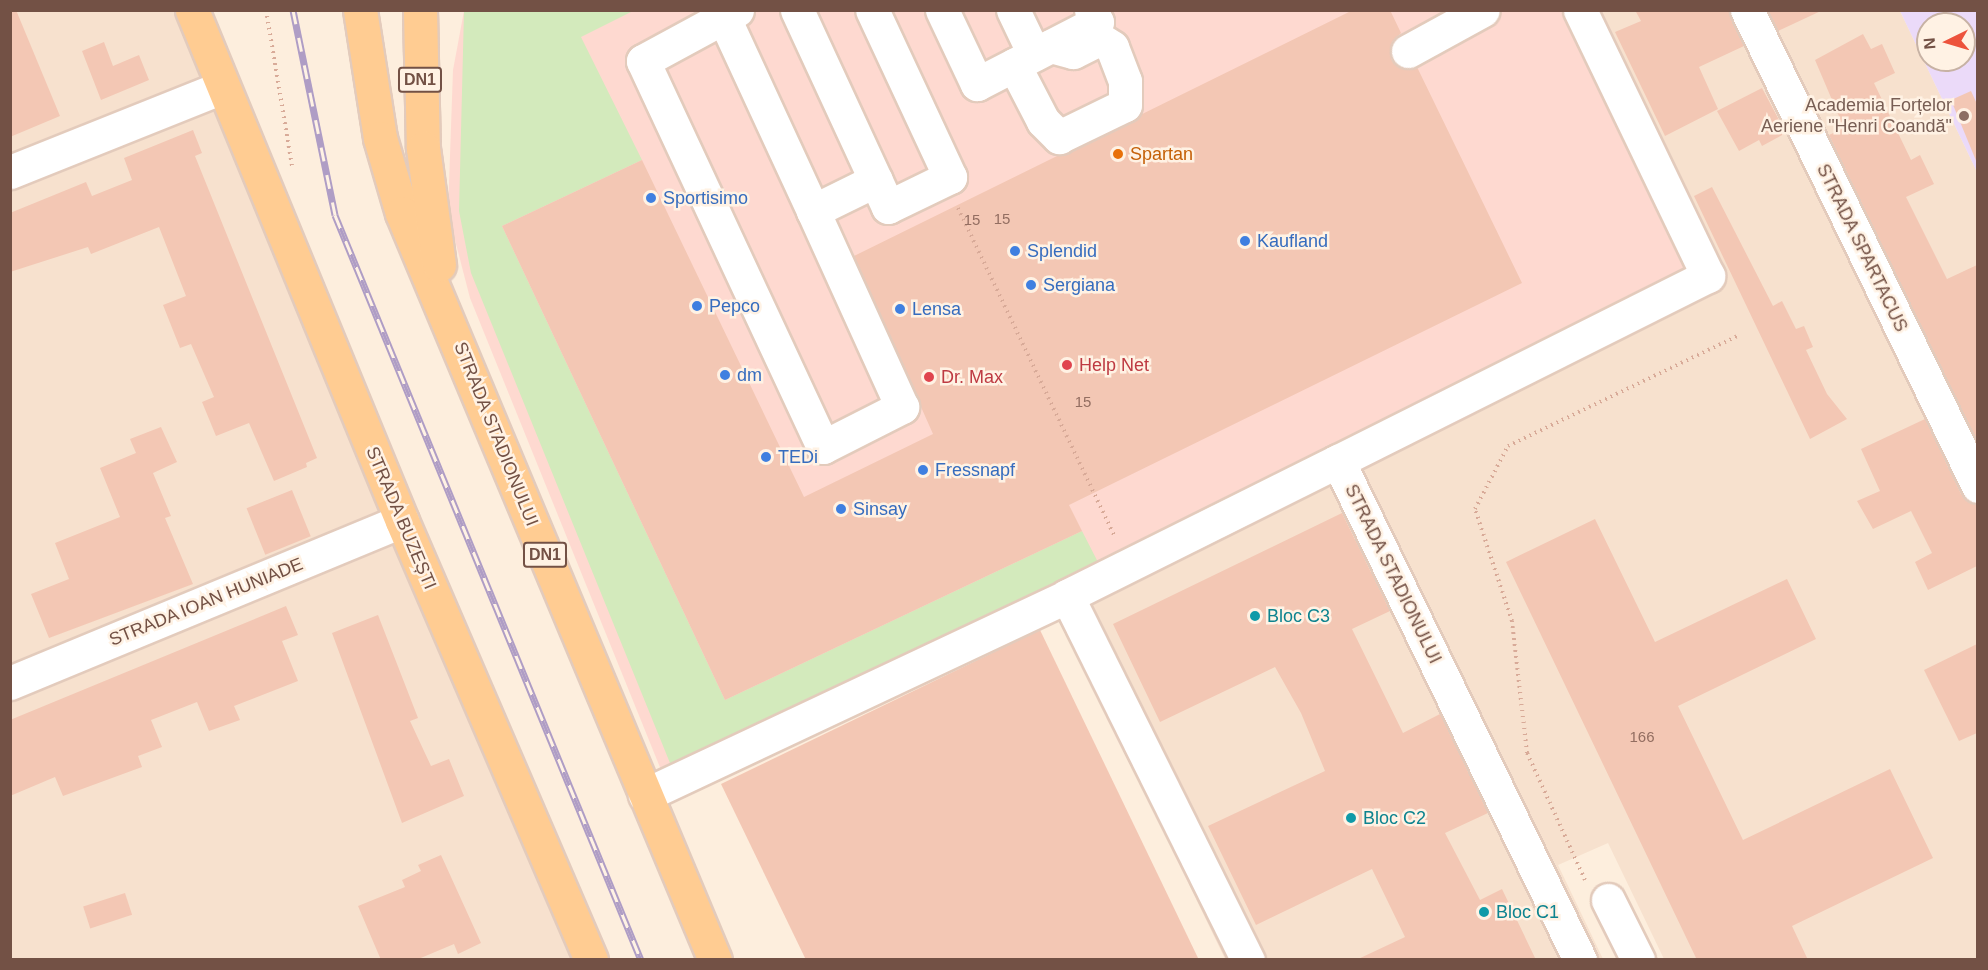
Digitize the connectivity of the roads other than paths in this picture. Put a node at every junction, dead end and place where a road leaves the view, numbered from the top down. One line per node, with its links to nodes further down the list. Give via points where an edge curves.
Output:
1 (192, 10): 17 (main road, STRADA BUZEȘTI)
2 (208, 10): 17 (main road, STRADA BUZEȘTI)
3 (360, 10): 18 (main road, DN1)
4 (372, 10): 18 (main road)
5 (420, 10): 22 (main road, DN1, via 423,148)
6 (797, 10): 20 (street)
7 (872, 10): 20 (street, via 950,177 888,207)
8 (942, 10): 16 (street, via 976,84)
9 (1013, 10): 16 (street)
10 (1091, 10): 16 (street, via 1097,22)
11 (1483, 10): 15 (street)
12 (1580, 10): 23 (street, via 1708,276)
13 (1747, 10): 24 (street, STRADA SPARTACUS)
14 (730, 14): 21 (street); 21 (street, via 643,61 823,447 902,407)
15 (1408, 51)
16 (1033, 55)
17 (219, 81): 19 (street); 25 (main road, STRADA BUZEȘTI)
18 (380, 138): 22 (main road, STRADA STADIONULUI / DN1, via 402,213)
19 (10, 172)
20 (876, 180): 21 (street)
21 (813, 211)
22 (448, 314): 28 (main road, STRADA STADIONULUI / DN1)
23 (1338, 461): 26 (street, STRADA STADIONULUI); 33 (street, STRADA STADIONULUI)
24 (1977, 486)
25 (402, 521): 27 (street, STRADA IOAN HUNIADE); 30 (main road, STRADA BUZEȘTI)
26 (1067, 596): 28 (street, STRADA STADIONULUI); 32 (street)
27 (10, 683)
28 (645, 795): 31 (main road, STRADA STADIONULUI / DN1)
29 (1608, 900): 34 (street)
30 (588, 959)
31 (715, 960)
32 (1248, 960)
33 (1580, 960)
34 (1638, 960)

